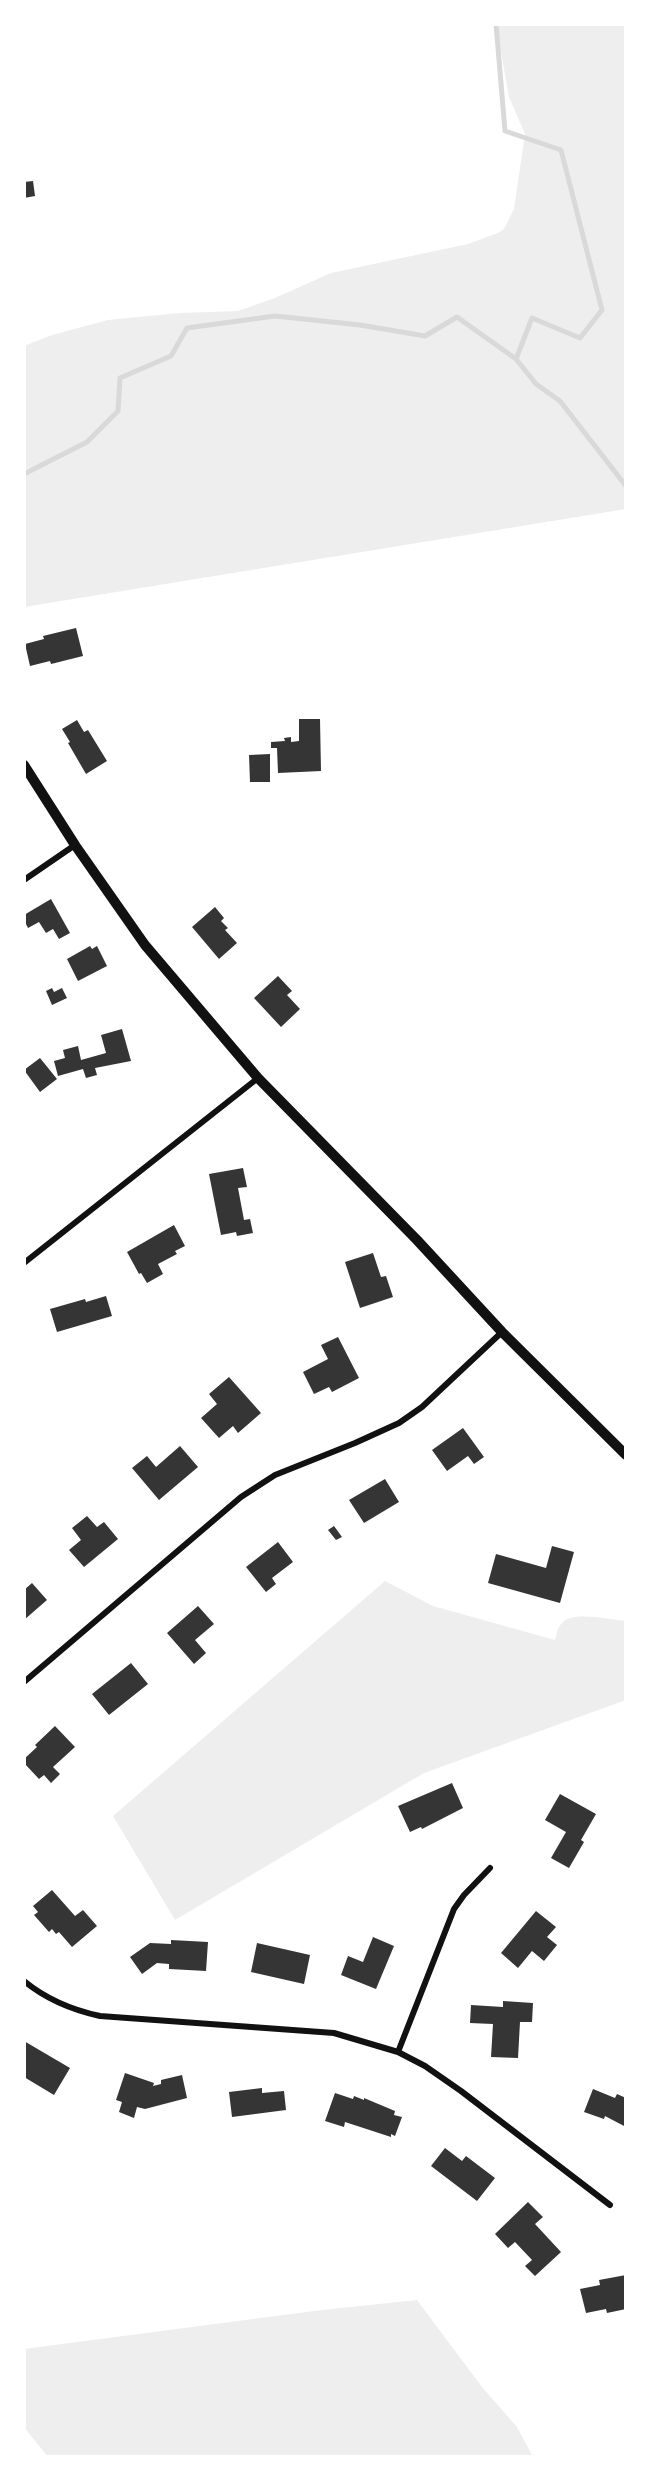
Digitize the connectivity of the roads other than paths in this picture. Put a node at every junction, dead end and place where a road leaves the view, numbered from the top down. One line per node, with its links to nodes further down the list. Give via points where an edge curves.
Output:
1 (24, 765): 2 (street)
2 (75, 845): 3 (street); 4 (street, via 145,945)
3 (24, 880)
4 (258, 1078): 5 (street); 6 (street)
5 (24, 1263)
6 (502, 1332): 7 (street); 8 (street, via 422,1407 399,1423 275,1475 241,1497)
7 (626, 1455)
8 (24, 1682)
9 (490, 1869): 11 (street, via 454,1908)
10 (24, 1981): 11 (street, via 66,2006 100,2016 334,2033)
11 (398, 2052): 12 (street, via 461,2091)
12 (610, 2205)

